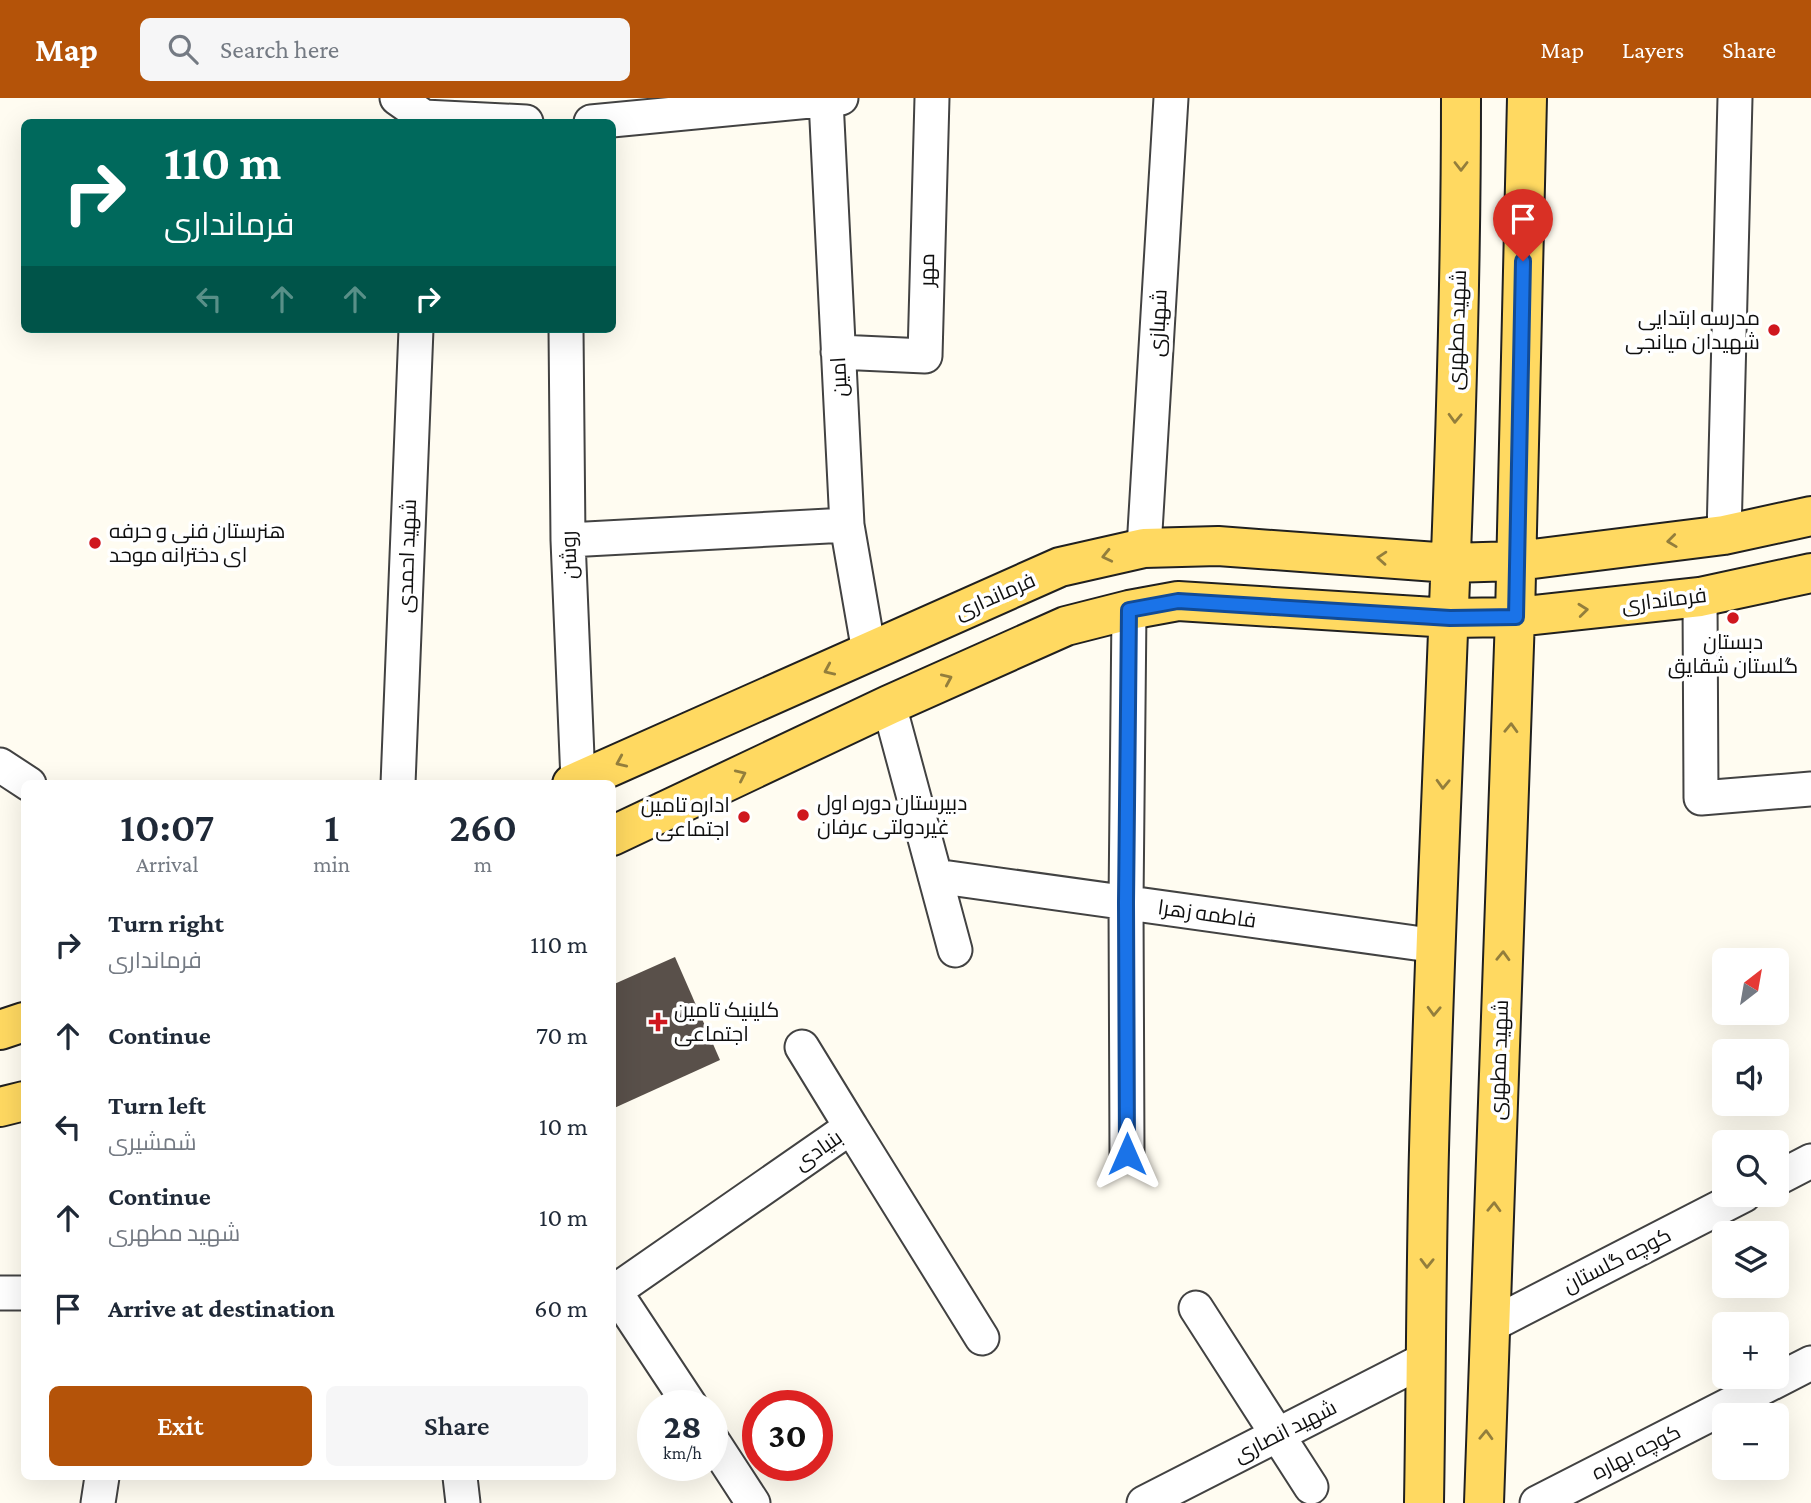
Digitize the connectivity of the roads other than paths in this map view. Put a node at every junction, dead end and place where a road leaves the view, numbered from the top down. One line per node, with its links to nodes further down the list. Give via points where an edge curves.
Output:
1 (397, 98): 9 (street)
2 (932, 98): 14 (street, مهر, via 925,356)
3 (1171, 98): 19 (street, شهبازی)
4 (1461, 98): 21 (main road, شهید مطهری, one-way to 21)
5 (1527, 98): 20 (main road)
6 (1735, 98): 17 (street)
7 (833, 99): 8 (street); 14 (street, امین)
8 (641, 108): 11 (street)
9 (424, 112): 10 (street)
10 (495, 119)
11 (601, 119)
12 (416, 333): 31 (street, شهید احمدی)
13 (566, 333): 18 (street, روشن)
14 (838, 352): 16 (street, امین)
15 (1811, 516): 17 (main road)
16 (847, 525): 18 (street); 27 (street, امین)
17 (1724, 535): 20 (main road, one-way to 20)
18 (568, 540): 32 (street, روشن)
19 (1144, 548): 21 (main road, فرمانداری, one-way to 19, via 1218,546); 27 (main road, فرمانداری, one-way to 27, via 1060,567)
20 (1517, 561): 21 (main road, فرمانداری); 25 (main road, شهید مطهری)
21 (1450, 562): 26 (main road, شهید مطهری)
22 (1811, 573): 23 (main road, فرمانداری)
23 (1700, 597): 25 (main road, فرمانداری, one-way to 23); 34 (street, via 1701,798)
24 (1129, 610): 26 (main road, via 1178,601); 28 (main road, one-way to 24, via 1066,626); 37 (street)
25 (1516, 617): 26 (main road, فرمانداری); 55 (main road, شهید مطهری, one-way to 25)
26 (1450, 618): 38 (main road, one-way to 38)
27 (869, 652): 28 (main road); 33 (main road, فرمانداری, one-way to 33)
28 (889, 705): 35 (main road, one-way to 28); 36 (street)
29 (0, 765): 30 (street)
30 (23, 780)
31 (398, 780)
32 (575, 780)
33 (582, 780)
34 (1811, 789)
35 (616, 834)
36 (935, 876): 37 (street, فاطمه زهرا); 39 (street)
37 (1126, 903): 38 (street, فاطمه زهرا); 46 (street)
38 (1437, 946): 57 (main road, one-way to 57)
39 (954, 950)
40 (21, 1023): 41 (main road)
41 (0, 1030)
42 (802, 1046): 45 (street)
43 (21, 1102): 44 (main road)
44 (0, 1107)
45 (851, 1127): 50 (street, بنیادی); 56 (street, بنیادی)
46 (1127, 1154)
47 (1811, 1161): 48 (street)
48 (1789, 1172)
49 (1721, 1207): 55 (street, کوچه گلستان)
50 (616, 1288)
51 (616, 1292): 59 (street)
52 (0, 1293): 53 (street)
53 (21, 1293)
54 (1196, 1308): 60 (street)
55 (1489, 1326): 68 (main road, شهید مطهری, one-way to 55)
56 (982, 1338)
57 (1426, 1359): 60 (street, شهید انصاری); 67 (main road)
58 (1811, 1363): 69 (street, کوچه بهاره)
59 (680, 1390)
60 (1278, 1435): 63 (street); 66 (street, شهید انصاری)
61 (728, 1465): 65 (street)
62 (102, 1480): 64 (street)
63 (1311, 1487)
64 (98, 1503)
65 (753, 1503)
66 (1144, 1503)
67 (1424, 1503)
68 (1484, 1503)
69 (1537, 1503)

